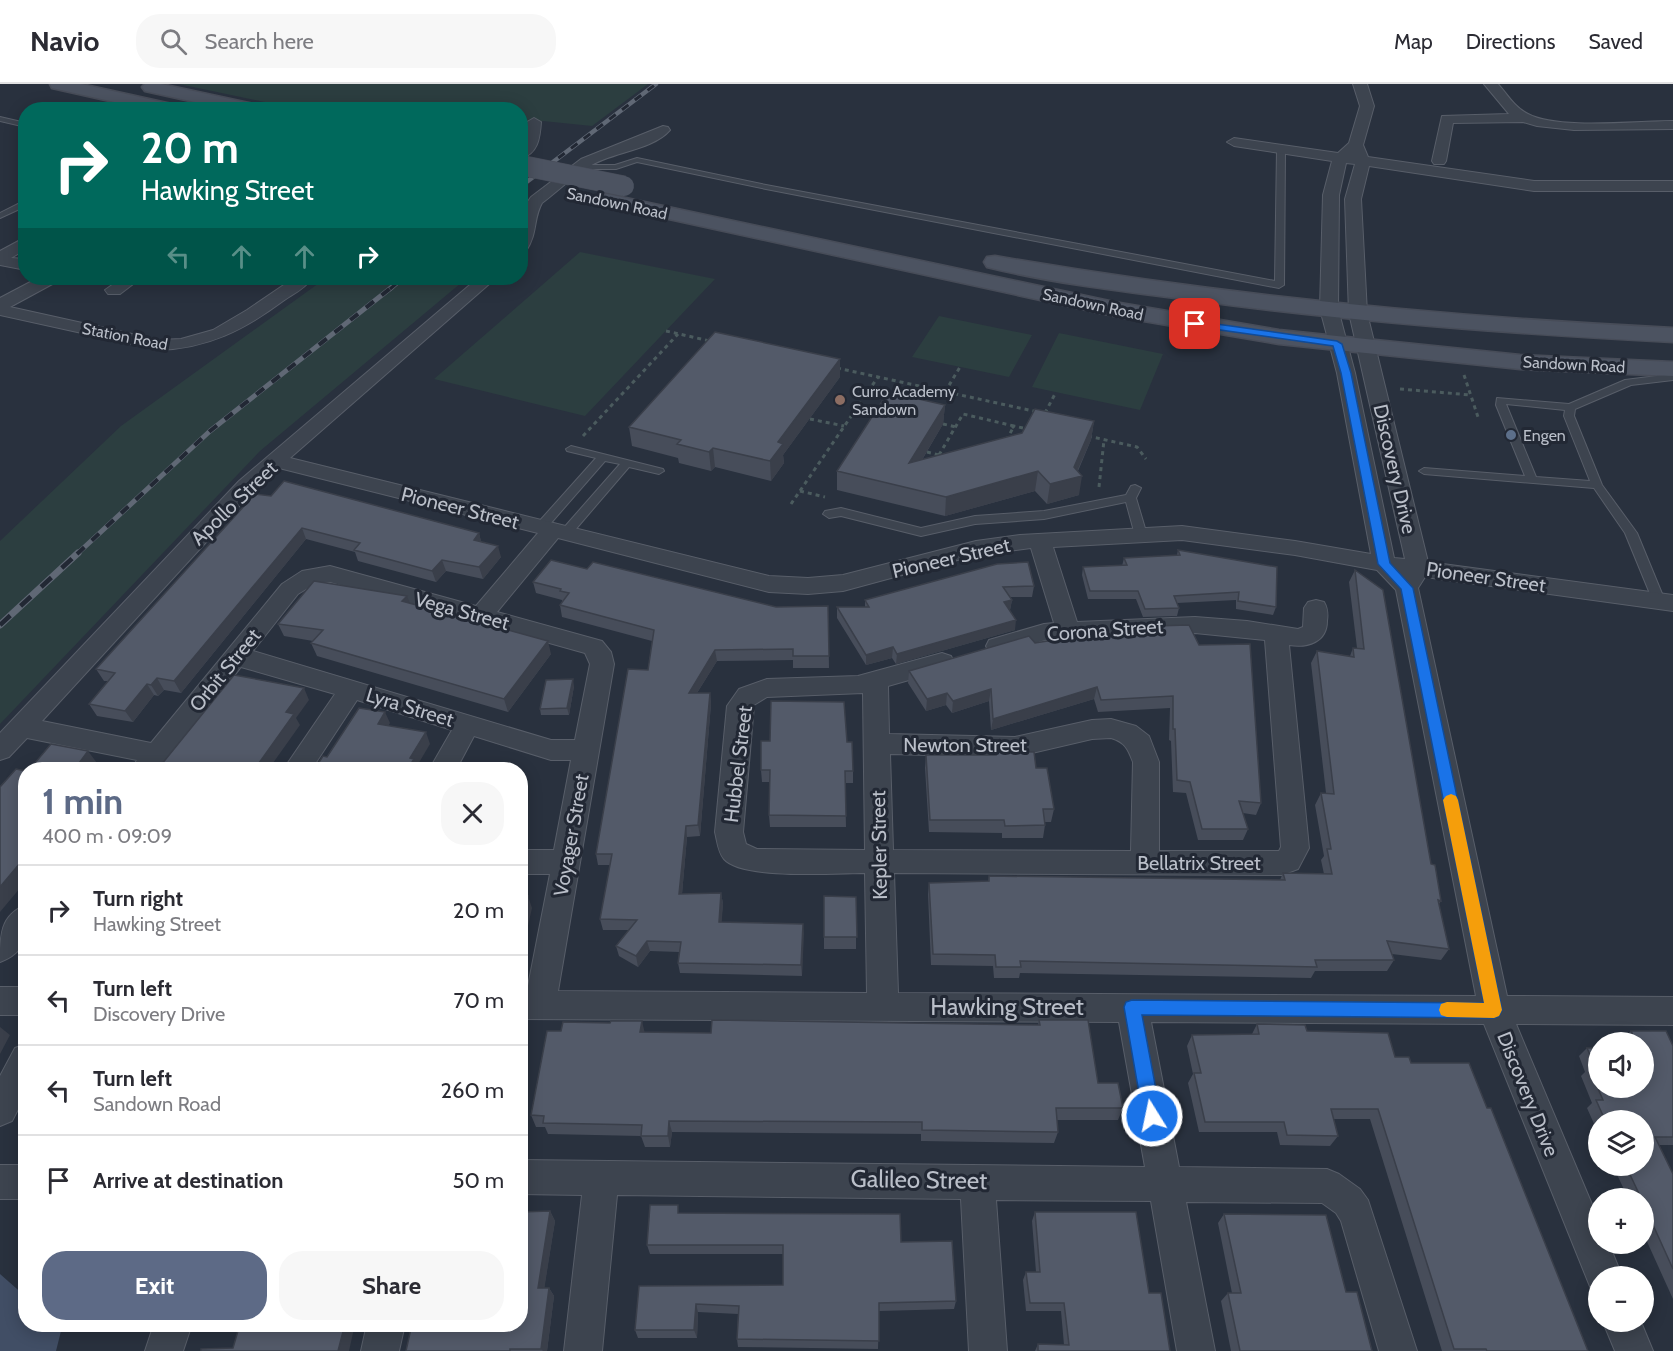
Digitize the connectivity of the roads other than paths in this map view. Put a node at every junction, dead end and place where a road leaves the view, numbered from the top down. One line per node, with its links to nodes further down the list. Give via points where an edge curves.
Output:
1 (58, 84): 5 (main road)
2 (141, 84): 6 (main road)
3 (1360, 84): 14 (street, via 1366,106)
4 (1491, 84): 7 (street)
5 (140, 102)
6 (222, 102)
7 (1523, 118): 11 (street, via 1556,125); 18 (street, via 1447,119)
8 (0, 119): 10 (lane)
9 (534, 122): 15 (street)
10 (18, 123)
11 (1673, 125)
12 (663, 130): 21 (street)
13 (1234, 142): 16 (street)
14 (1356, 145): 17 (street); 19 (street)
15 (528, 147)
16 (1281, 150): 17 (street); 21 (lane, via 1279,285 637,160 616,167)
17 (1340, 159): 19 (street); 36 (street, Discovery Drive, via 1330,205)
18 (1439, 161)
19 (1363, 162): 23 (street, via 1534,186); 37 (street, Discovery Drive, via 1353,199)
20 (528, 167): 36 (main road, Sandown Road, bridge, via 973,258 1115,282)
21 (579, 167): 26 (street, via 536,200)
22 (528, 184): 39 (main road, Sandown Road, via 1114,309)
23 (1673, 186)
24 (18, 206): 25 (lane)
25 (0, 216)
26 (528, 227)
27 (18, 247): 28 (street)
28 (0, 259): 29 (street)
29 (18, 265)
30 (38, 285): 35 (street)
31 (122, 285): 34 (street)
32 (294, 285): 35 (street, Station Road, via 224,333 186,345 159,345)
33 (480, 285): 46 (street, Apollo Street)
34 (114, 290)
35 (0, 307)
36 (1329, 309): 37 (main road, Sandown Road); 39 (street, Discovery Drive)
37 (1358, 313): 38 (main road, Sandown Road); 40 (street, Discovery Drive)
38 (1673, 335)
39 (1337, 344): 40 (main road, Sandown Road); 56 (street, Discovery Drive)
40 (1367, 348): 41 (main road, Sandown Road, via 1520,362); 58 (street, Discovery Drive)
41 (1673, 369)
42 (1673, 377): 43 (lane, via 1629,382)
43 (1570, 407): 50 (lane, via 1501,400); 51 (lane, via 1569,416)
44 (571, 449): 45 (lane)
45 (603, 457): 47 (lane); 53 (lane)
46 (276, 461): 53 (street, Pioneer Street); 69 (street, Apollo Street, via 246,486)
47 (627, 463): 48 (lane); 53 (lane)
48 (659, 471)
49 (1424, 471): 50 (lane)
50 (1532, 480): 51 (lane)
51 (1597, 485): 59 (lane, via 1630,533)
52 (829, 513): 54 (lane, via 841,512 921,532 975,520 1044,515 1133,493)
53 (552, 531): 55 (street, Pioneer Street, via 751,581 798,586 859,580 976,548); 61 (street)
54 (1141, 536): 55 (street, Pioneer Street); 56 (street, Pioneer Street, via 1207,535)
55 (1040, 541): 62 (street)
56 (1384, 564): 58 (street)
57 (310, 576): 61 (street, Vega Street, via 330,574); 64 (street, Orbit Street, via 290,589)
58 (1413, 578): 59 (street, Pioneer Street); 87 (street, Discovery Drive)
59 (1666, 602)
60 (1316, 608): 63 (street, Corona Street, via 1315,632 1310,636)
61 (482, 616): 65 (street, Vega Street, via 593,647)
62 (1068, 631): 63 (street, Corona Street, via 1213,625); 66 (street, Corona Street, via 1044,632)
63 (1276, 634): 79 (street, Bellatrix Street, via 1295,848 1292,855 1282,863)
64 (235, 657): 67 (street, Lyra Street); 73 (street, Orbit Street)
65 (602, 664): 72 (street, Voyager Street)
66 (875, 682): 70 (street, Kepler Street); 76 (street, Hubbel Street, via 840,687 767,688 753,691 745,698 740,706 729,832 734,851 757,861)
67 (352, 689): 68 (street, Lyra Street); 74 (street)
68 (468, 725): 72 (street, Lyra Street, via 551,750); 75 (street)
69 (21, 727): 71 (street, Apollo Street); 73 (street)
70 (876, 744): 76 (street, Kepler Street); 79 (street, Newton Street, via 1015,747 1033,746 1098,728 1132,734 1144,748 1146,762)
71 (0, 750)
72 (587, 750): 78 (street, Voyager Street)
73 (151, 762)
74 (302, 762)
75 (447, 762)
76 (879, 861): 79 (street, Bellatrix Street); 85 (street, Kepler Street)
77 (528, 862): 78 (street)
78 (566, 862): 84 (street, Voyager Street)
79 (1145, 863)
80 (18, 927): 81 (street)
81 (0, 949)
82 (0, 1001): 83 (street)
83 (18, 1001)
84 (530, 1005): 85 (street, Hawking Street)
85 (883, 1007): 86 (street, Hawking Street)
86 (1132, 1007): 87 (street, Hawking Street); 96 (street)
87 (1494, 1010): 88 (street, Hawking Street); 97 (street, Discovery Drive)
88 (1673, 1011)
89 (18, 1075): 90 (street)
90 (0, 1110)
91 (528, 1177): 92 (street, Galileo Street)
92 (601, 1177): 93 (street, Galileo Street); 103 (street)
93 (977, 1181): 96 (street, Galileo Street); 104 (street)
94 (0, 1182): 95 (street)
95 (18, 1182)
96 (1165, 1183): 105 (street); 106 (street, Galileo Street, via 1317,1184 1339,1192 1356,1212)
97 (1600, 1266)
98 (170, 1332): 101 (street)
99 (384, 1332): 102 (street)
100 (1626, 1332): 107 (street)
101 (164, 1351)
102 (380, 1351)
103 (583, 1351)
104 (988, 1351)
105 (1196, 1351)
106 (1398, 1351)
107 (1634, 1351)

